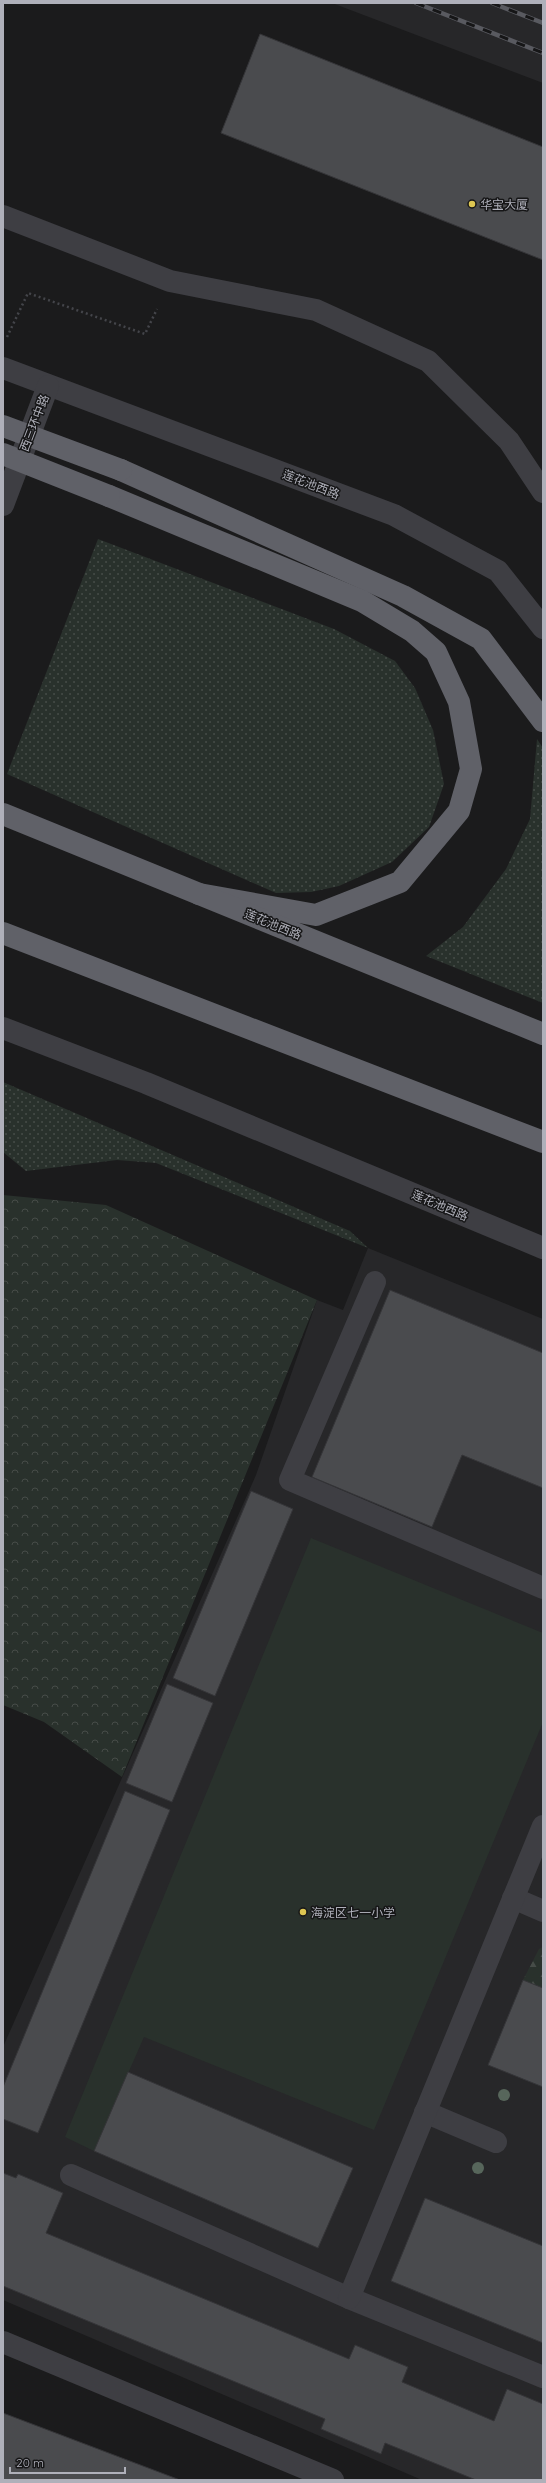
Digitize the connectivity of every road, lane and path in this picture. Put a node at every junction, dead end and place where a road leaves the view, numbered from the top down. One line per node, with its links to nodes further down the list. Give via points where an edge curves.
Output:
1 (3, 216): 2 (street)
2 (170, 281): 3 (path, via 145,334 28,292); 8 (street, via 316,310 428,361 509,442)
3 (6, 340)
4 (3, 368): 5 (street, 西三环中路)
5 (48, 386): 9 (street, 西三环中路); 10 (street, 莲花池西路, via 394,515 498,571)
6 (3, 426): 11 (highway, bridge, via 121,470 402,596 481,639)
7 (3, 454): 13 (highway, bridge, via 362,601 412,631 436,652 459,702 471,769 459,811 400,882 316,915)
8 (543, 492)
9 (3, 505)
10 (543, 628)
11 (543, 720)
12 (3, 814): 13 (highway, 莲花池西路)
13 (199, 894): 16 (highway, 莲花池西路)
14 (3, 933): 17 (highway)
15 (3, 1028): 18 (street, 莲花池西路, via 146,1083)
16 (543, 1034)
17 (543, 1142)
18 (543, 1248)
19 (375, 1282): 20 (street, via 290,1480)
20 (543, 1588)
21 (543, 1826): 22 (street)
22 (513, 1898): 23 (street); 24 (street)
23 (543, 1911)
24 (425, 2112): 25 (street); 27 (street)
25 (496, 2142)
26 (71, 2174): 27 (street)
27 (349, 2298): 29 (street)
28 (3, 2342): 30 (street)
29 (543, 2377)
30 (333, 2480)

